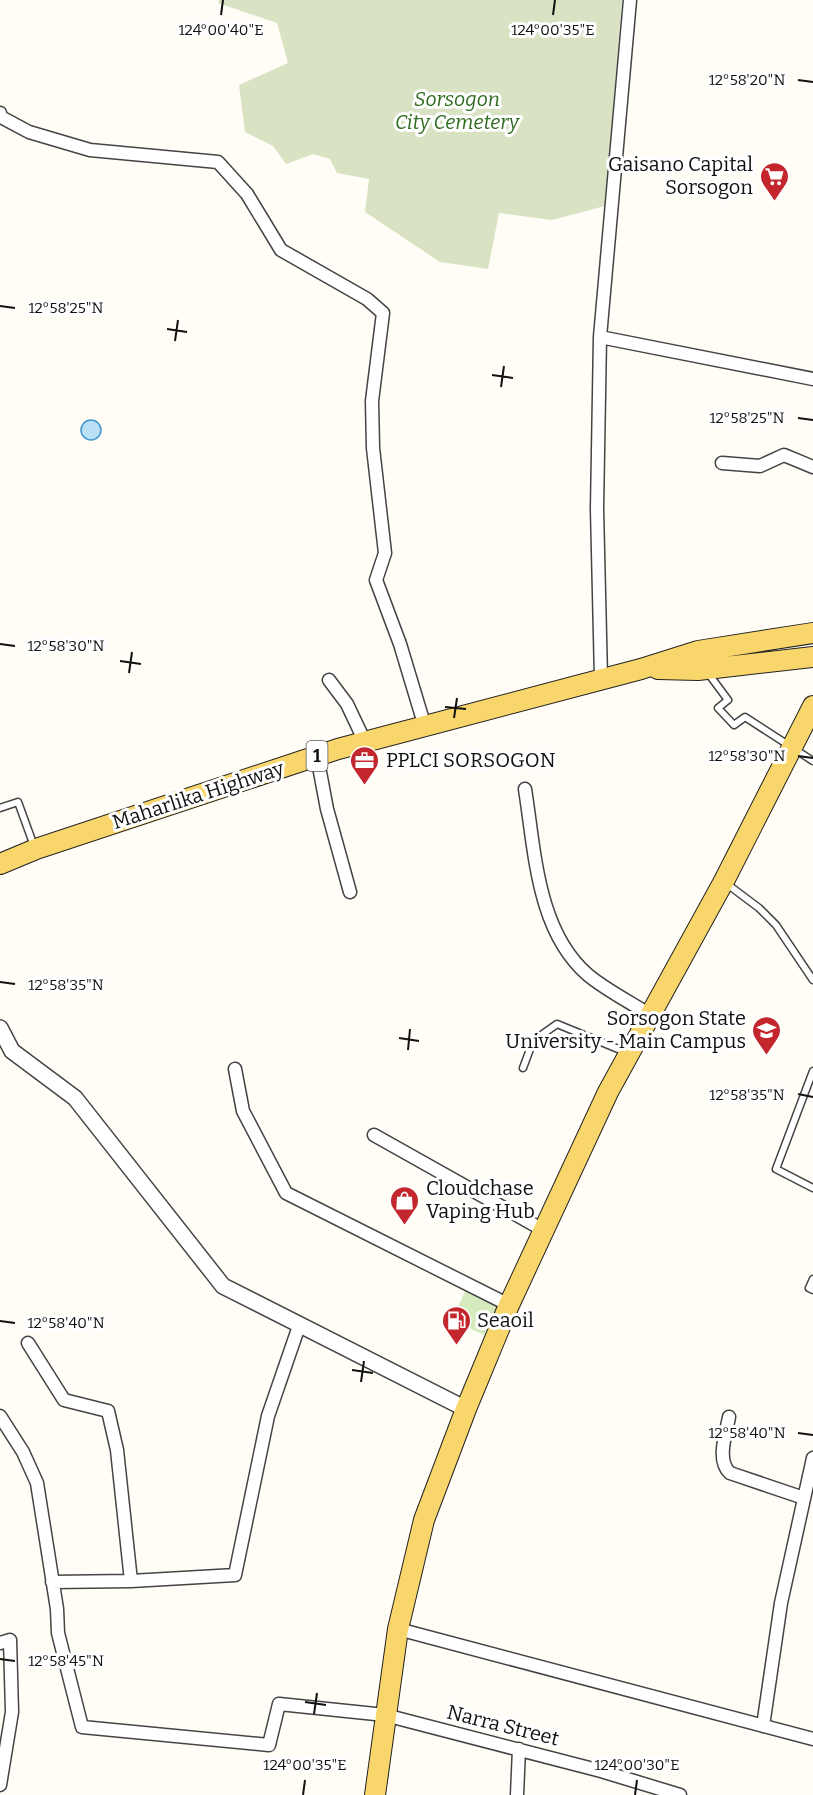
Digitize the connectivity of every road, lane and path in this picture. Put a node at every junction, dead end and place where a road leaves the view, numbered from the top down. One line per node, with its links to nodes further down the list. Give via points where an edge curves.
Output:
1 (630, 0): 3 (street)
2 (0, 113): 14 (street, via 30,132 90,150 218,162 247,194 281,250 367,299 383,313 372,401 373,448 385,553 376,580)
3 (600, 337): 4 (street); 11 (street, via 597,509)
4 (813, 379)
5 (722, 463): 6 (street, via 760,466 784,455)
6 (813, 467)
7 (813, 633): 9 (main road, Maharlika Highway / 1, via 698,651)
8 (813, 657): 10 (main road, Maharlika Highway / 1)
9 (641, 669): 10 (main road, Maharlika Highway / 1); 11 (main road, Maharlika Highway / 1)
10 (705, 669): 16 (lane, via 728,700 718,708 734,725 745,717)
11 (601, 678): 14 (main road, Maharlika Highway / 1)
12 (329, 680): 15 (street, via 347,704)
13 (813, 706): 16 (main road)
14 (425, 727): 15 (main road, Maharlika Highway / 1)
15 (365, 742): 17 (main road, Maharlika Highway / 1)
16 (793, 750): 18 (lane); 23 (main road)
17 (317, 756): 21 (main road, Maharlika Highway / 1); 24 (street)
18 (813, 761)
19 (525, 789): 26 (street, via 546,909 564,949 589,975)
20 (0, 808): 21 (lane, via 18,802)
21 (36, 849): 22 (main road, Maharlika Highway / 1)
22 (0, 864)
23 (724, 881): 25 (lane, via 776,925); 26 (main road)
24 (350, 892)
25 (813, 980)
26 (650, 1015): 28 (main road)
27 (0, 1028): 38 (street, via 12,1052 75,1098 223,1286)
28 (629, 1053): 29 (lane, via 557,1024 532,1041); 34 (main road)
29 (523, 1068)
30 (235, 1069): 37 (street, via 243,1111 286,1193)
31 (813, 1071): 33 (lane, via 776,1168)
32 (374, 1135): 34 (street)
33 (813, 1188)
34 (545, 1231): 37 (main road)
35 (813, 1279): 36 (lane, via 809,1288)
36 (813, 1290)
37 (509, 1305): 40 (main road)
38 (299, 1326): 40 (street); 46 (street, via 268,1416 235,1575)
39 (28, 1342): 46 (street, via 64,1400 108,1411 117,1450)
40 (466, 1409): 47 (main road, via 424,1521)
41 (0, 1416): 45 (street, via 23,1452 36,1483)
42 (729, 1417): 44 (street, via 723,1468)
43 (813, 1458): 44 (street)
44 (804, 1498): 50 (street, via 781,1603)
45 (52, 1581): 46 (street); 49 (street, Narra Street, via 58,1633 82,1727 268,1745 279,1704)
46 (131, 1581)
47 (398, 1629): 49 (main road); 50 (street)
48 (0, 1643): 53 (street, via 10,1640 12,1712)
49 (385, 1715): 52 (street, Narra Street); 55 (main road)
50 (763, 1726): 51 (street)
51 (813, 1739)
52 (519, 1749): 54 (street, Narra Street, via 601,1771); 56 (street)
53 (0, 1785)
54 (640, 1790): 57 (street, Narra Street)
55 (375, 1795)
56 (518, 1795)
57 (680, 1795)

